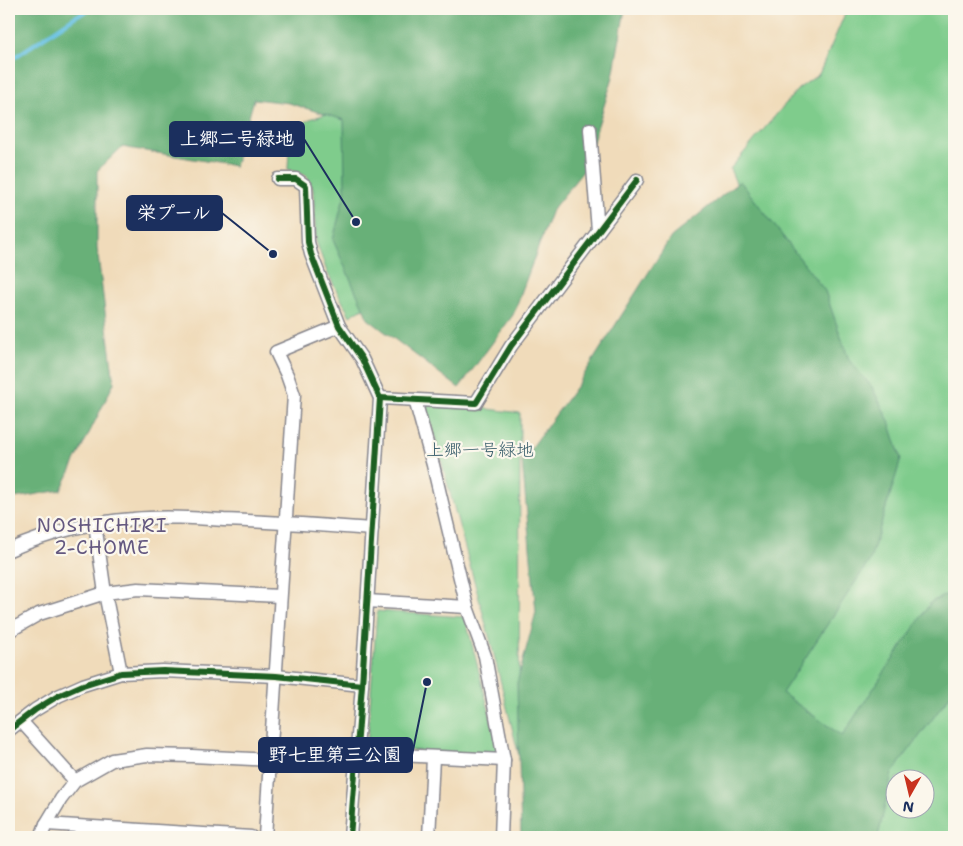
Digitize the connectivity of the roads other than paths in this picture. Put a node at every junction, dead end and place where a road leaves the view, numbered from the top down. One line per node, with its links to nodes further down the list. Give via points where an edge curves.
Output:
1 (590, 129): 4 (street)
2 (278, 179): 5 (street, via 296,179 306,186 308,242)
3 (637, 180): 4 (street)
4 (598, 231): 7 (street, via 511,346 476,403)
5 (339, 326): 6 (street, via 362,359); 8 (street, via 276,352 294,395)
6 (380, 398): 7 (street); 10 (street)
7 (415, 400): 15 (street)
8 (286, 522): 9 (street, via 182,518); 10 (street); 13 (street)
9 (95, 524): 11 (street, via 39,538); 12 (street)
10 (372, 529): 14 (street)
11 (9, 550)
12 (105, 593): 13 (street, via 138,589); 16 (street, via 39,614); 17 (street)
13 (280, 596): 18 (street)
14 (367, 601): 15 (street); 19 (street)
15 (466, 607): 25 (street, via 485,656)
16 (9, 631)
17 (121, 673): 18 (street); 20 (street, via 58,696)
18 (276, 676): 19 (street); 24 (street)
19 (362, 685): 22 (street)
20 (21, 721): 21 (street); 26 (street)
21 (9, 730)
22 (355, 753): 23 (street); 31 (street)
23 (433, 758): 25 (street); 32 (street)
24 (271, 760): 26 (street, via 147,755 112,760); 30 (street)
25 (504, 760): 33 (street)
26 (75, 781): 27 (street)
27 (46, 824): 28 (street); 29 (street)
28 (41, 837)
29 (252, 837)
30 (266, 837)
31 (350, 837)
32 (429, 837)
33 (501, 837)

